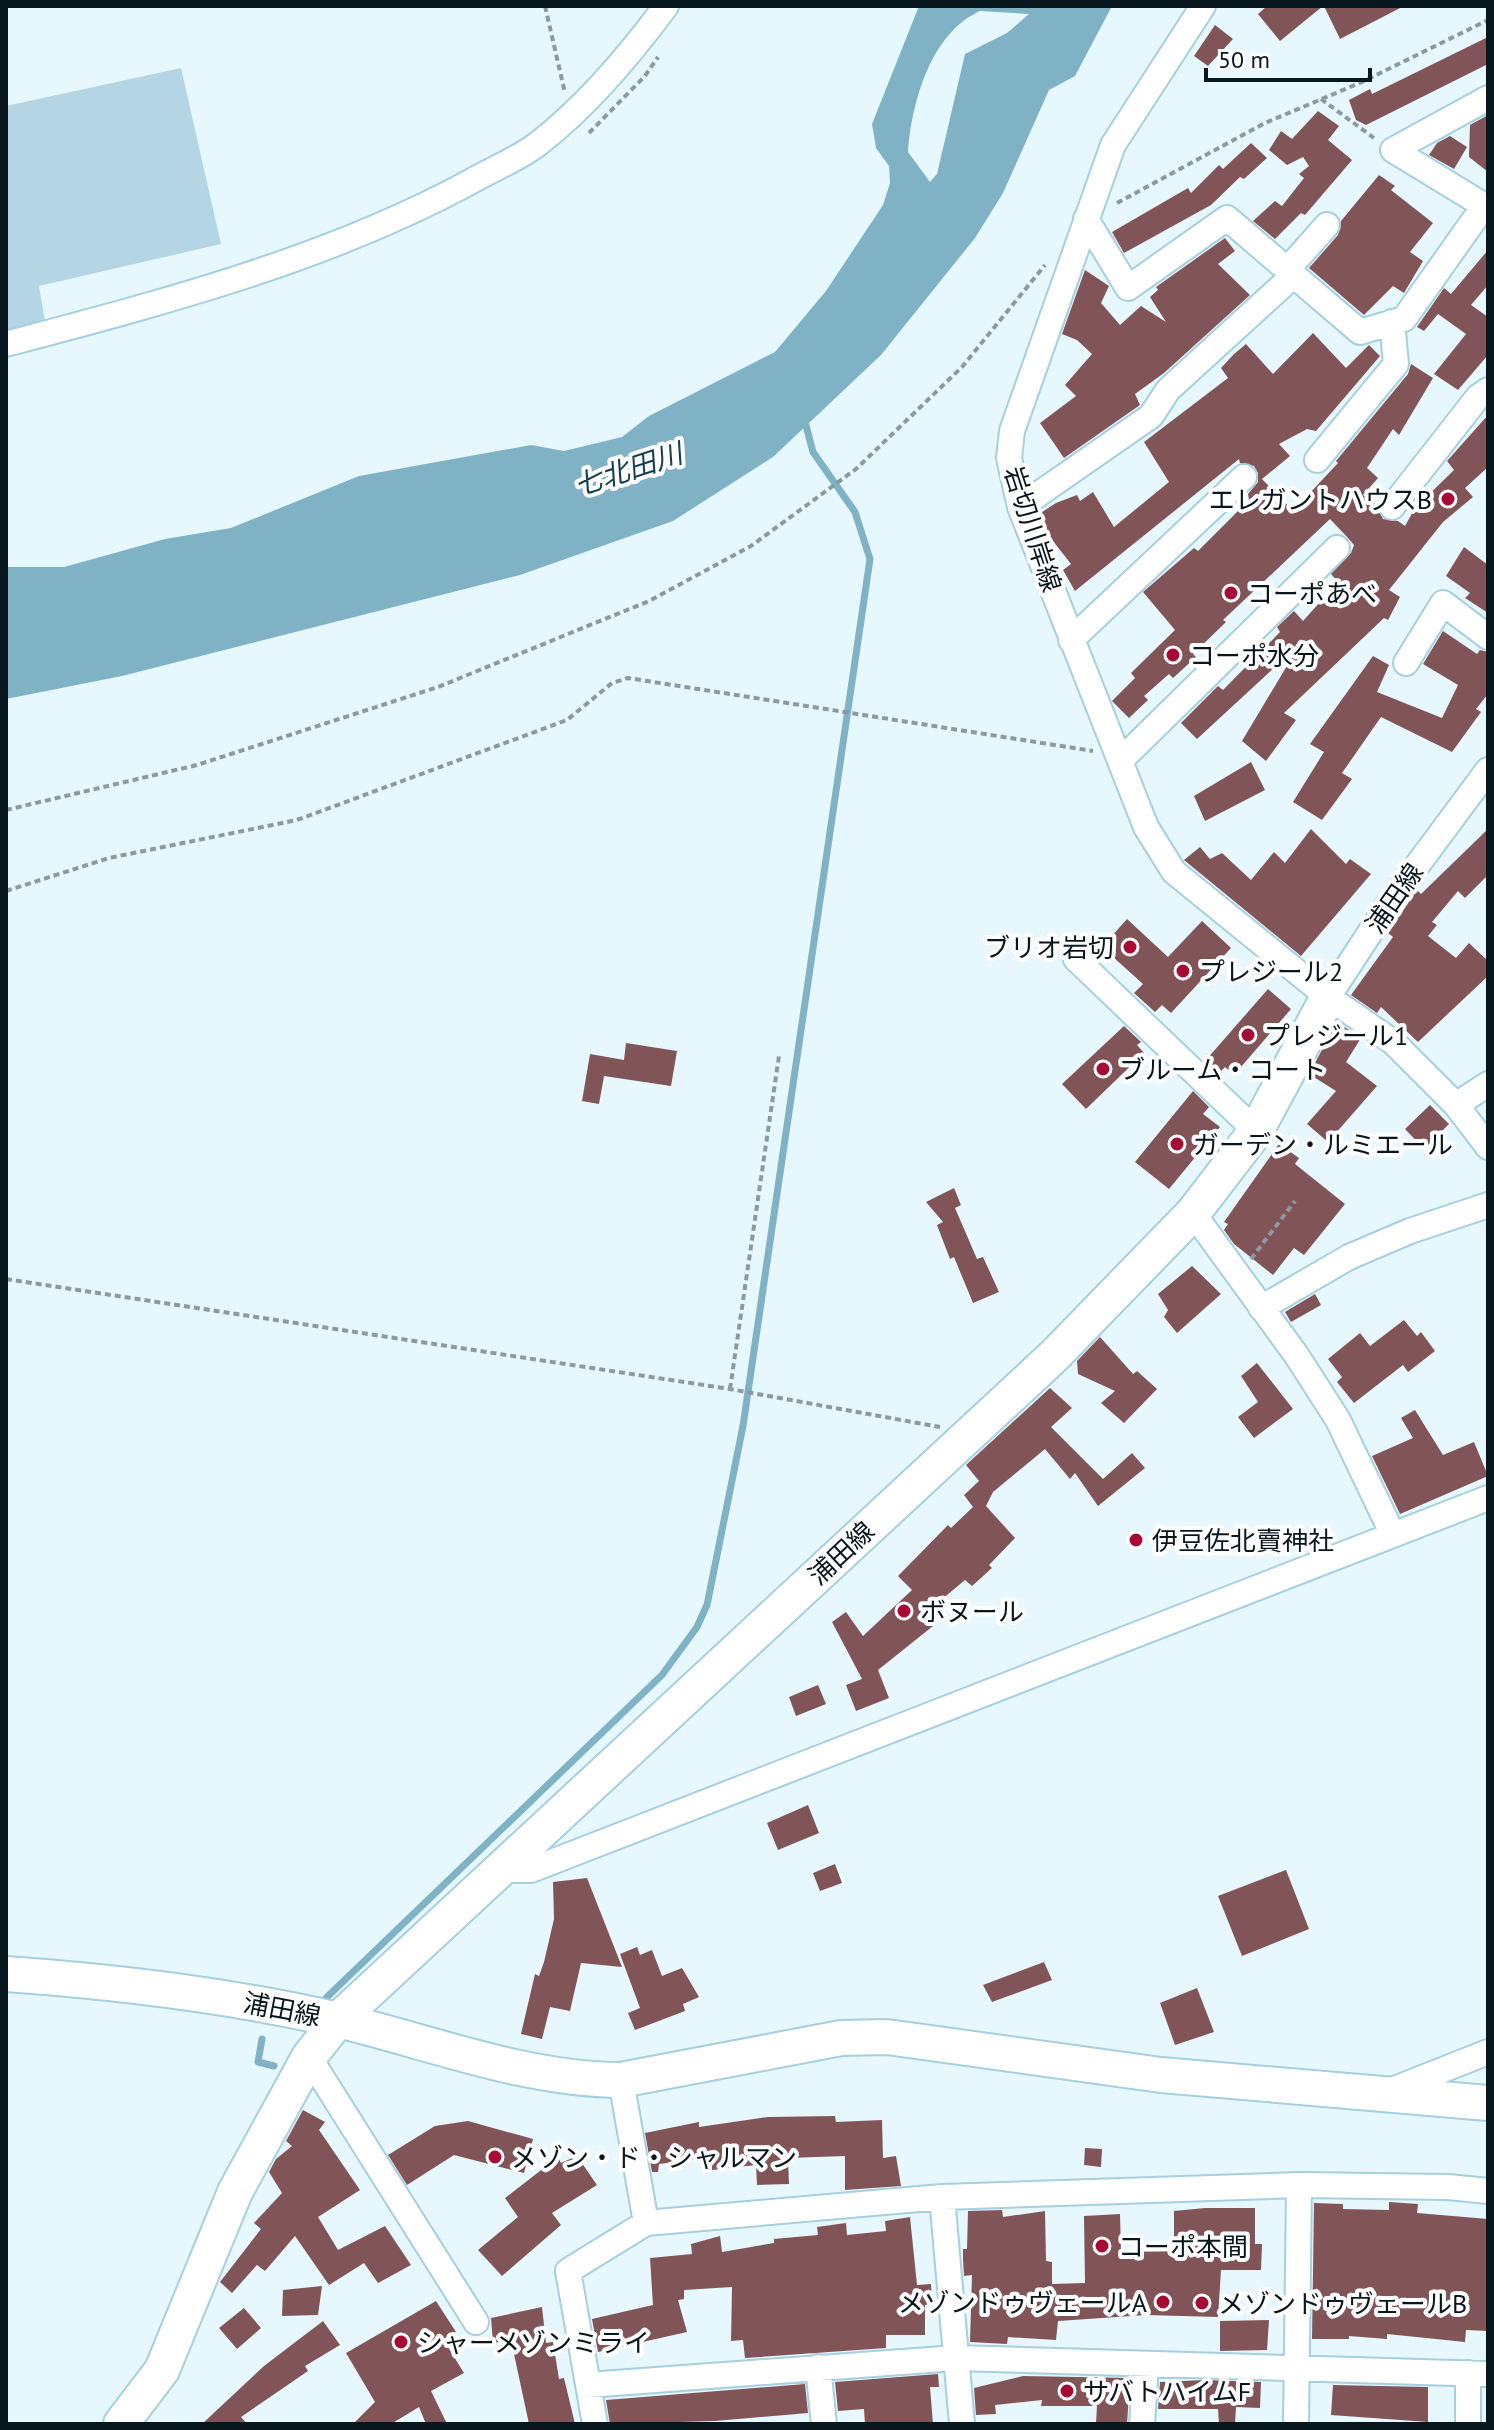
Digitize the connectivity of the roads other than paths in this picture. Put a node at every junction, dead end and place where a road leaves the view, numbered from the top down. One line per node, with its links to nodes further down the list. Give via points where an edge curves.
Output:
1 (666, 6): 9 (street, via 622,66 537,145 375,228 163,302)
2 (1203, 6): 5 (street, 岩切川岸線, via 1113,145)
3 (1488, 98): 4 (street, via 1393,150)
4 (1486, 207): 8 (street, via 1404,319)
5 (1086, 219): 7 (street, via 1128,288 1227,218); 13 (street, 岩切川岸線, via 1012,431 1009,458)
6 (1327, 225): 7 (street)
7 (1290, 272): 8 (street, via 1360,332); 13 (street, via 1168,390 1151,416)
8 (1392, 322): 11 (street, via 1396,364)
9 (6, 344)
10 (1488, 390): 14 (street)
11 (1317, 460)
12 (1244, 477): 17 (street)
13 (1020, 507): 17 (street, 岩切川岸線)
14 (1392, 507)
15 (1337, 548): 19 (street)
16 (1488, 637): 18 (street, via 1443,603)
17 (1071, 640): 19 (street, 岩切川岸線)
18 (1406, 663)
19 (1118, 755): 22 (street, 岩切川岸線, via 1146,827 1174,872)
20 (1488, 770): 22 (street, 浦田線, via 1390,902)
21 (1076, 959): 25 (street)
22 (1328, 997): 24 (street, 岩切川岸線, via 1393,1042); 25 (street, 浦田線)
23 (1488, 1084): 24 (street)
24 (1456, 1105): 26 (street, 岩切川岸線)
25 (1256, 1131): 28 (street, 浦田線)
26 (1488, 1147)
27 (1488, 1205): 29 (street, via 1349,1257)
28 (1193, 1213): 29 (street); 32 (street, 浦田線, via 1054,1356)
29 (1261, 1308): 31 (street, via 1338,1420)
30 (1488, 1498): 31 (street)
31 (1393, 1535): 32 (street, via 531,1870)
32 (499, 1870): 34 (street, 浦田線)
33 (6, 1974): 34 (street, 浦田線, via 131,1983)
34 (338, 2020): 36 (street); 37 (street, via 547,2073)
35 (1488, 2052): 38 (street)
36 (309, 2057): 44 (street); 51 (street, via 235,2192 162,2370)
37 (621, 2080): 38 (street, via 841,2038 887,2037 1161,2075); 43 (street)
38 (1378, 2095): 39 (street)
39 (1488, 2103)
40 (1299, 2185): 41 (street); 42 (street); 48 (street)
41 (1488, 2191)
42 (942, 2197): 43 (street); 45 (street)
43 (646, 2223): 50 (street, via 568,2271)
44 (476, 2322)
45 (956, 2358): 46 (street); 47 (street); 54 (street)
46 (1146, 2364): 48 (street); 55 (street)
47 (818, 2367): 50 (street); 53 (street)
48 (1298, 2368): 49 (street); 56 (street)
49 (1478, 2374): 57 (street)
50 (588, 2385): 52 (street)
51 (121, 2424)
52 (595, 2424)
53 (824, 2424)
54 (962, 2424)
55 (1142, 2424)
56 (1296, 2424)
57 (1468, 2424)

